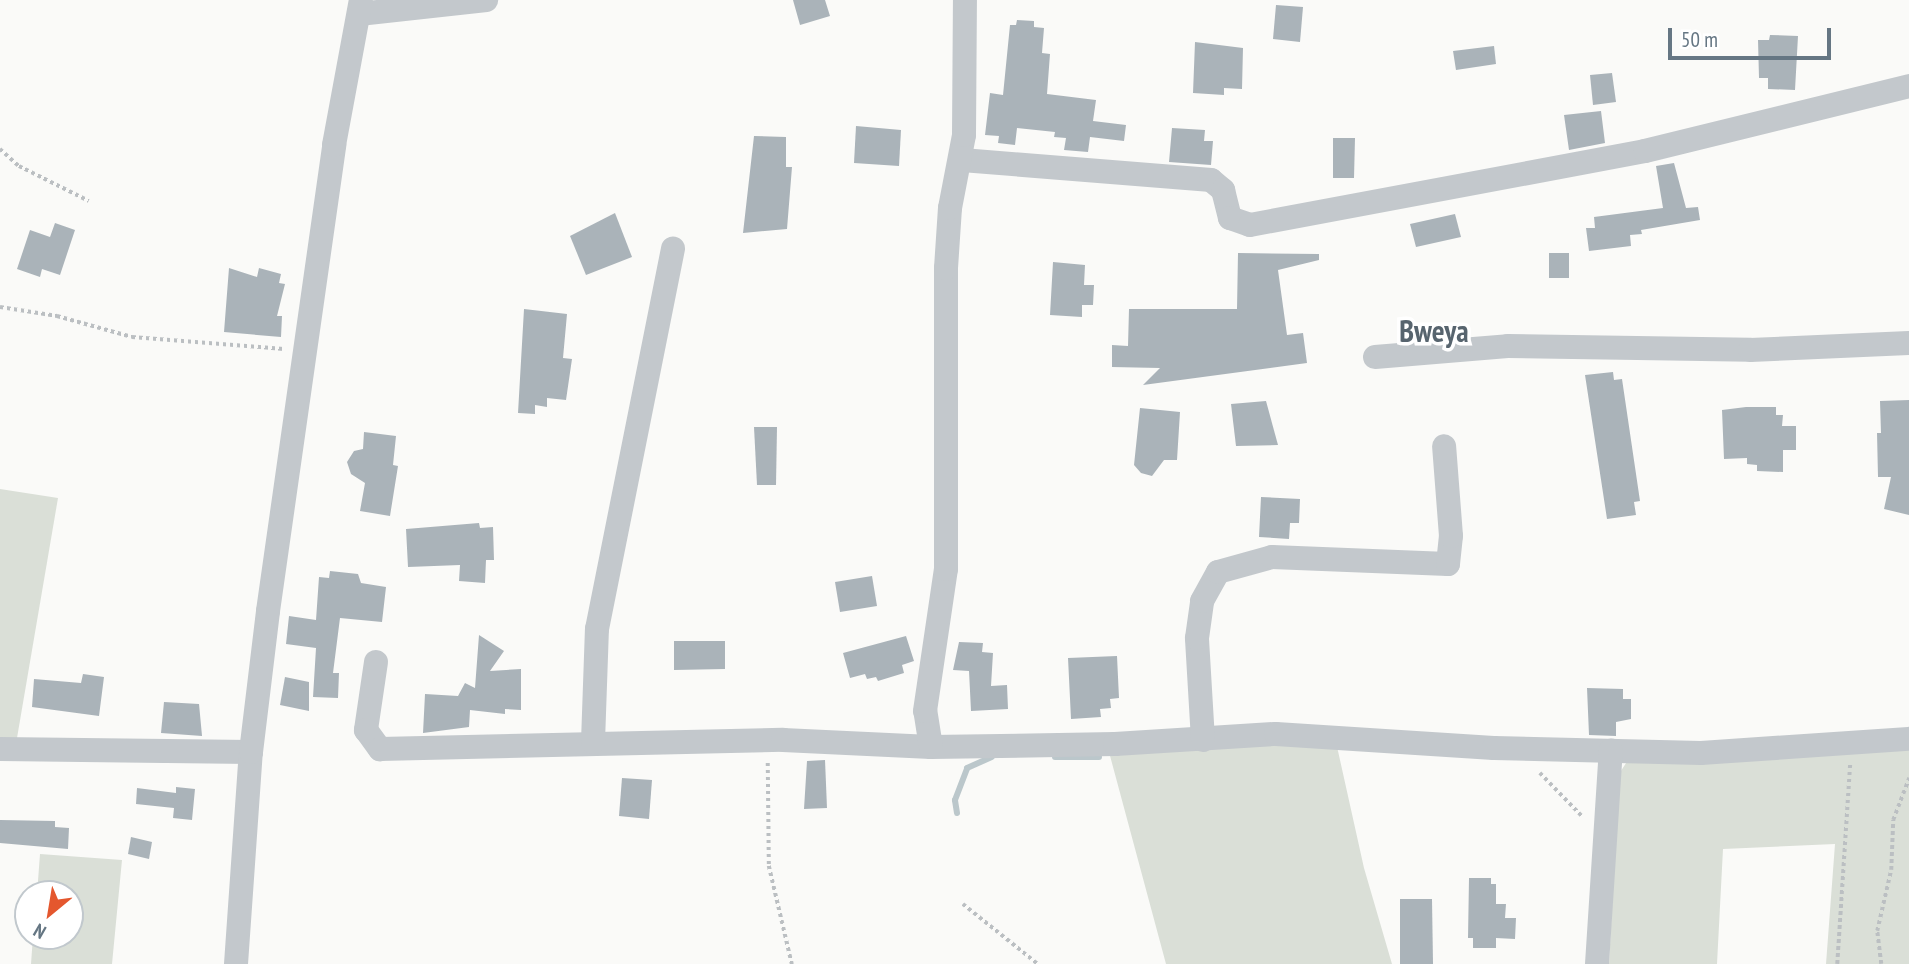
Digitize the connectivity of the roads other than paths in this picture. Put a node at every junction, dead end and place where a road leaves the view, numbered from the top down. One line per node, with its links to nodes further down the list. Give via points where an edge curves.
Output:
1 (486, 0): 3 (street)
2 (965, 0): 5 (street)
3 (360, 7): 17 (street, via 303,351)
4 (1909, 86): 5 (street, via 1634,153 1250,225 1230,218 1223,190 1211,180)
5 (962, 160): 14 (street, via 950,208 946,268 947,535 925,711)
6 (673, 249): 13 (street, via 597,629)
7 (1909, 344): 8 (street, via 1750,350 1508,346)
8 (1375, 357)
9 (1444, 446): 12 (street, via 1451,536 1448,564 1272,558 1218,572 1202,601 1197,638)
10 (376, 662): 13 (street, via 366,730 380,749)
11 (1909, 738): 16 (street, via 1701,753)
12 (1203, 740): 14 (street); 16 (street, via 1276,734)
13 (593, 742): 14 (street, via 769,740)
14 (931, 747)
15 (0, 749): 17 (street)
16 (1611, 750): 19 (street)
17 (251, 752): 18 (street)
18 (236, 964)
19 (1597, 964)

